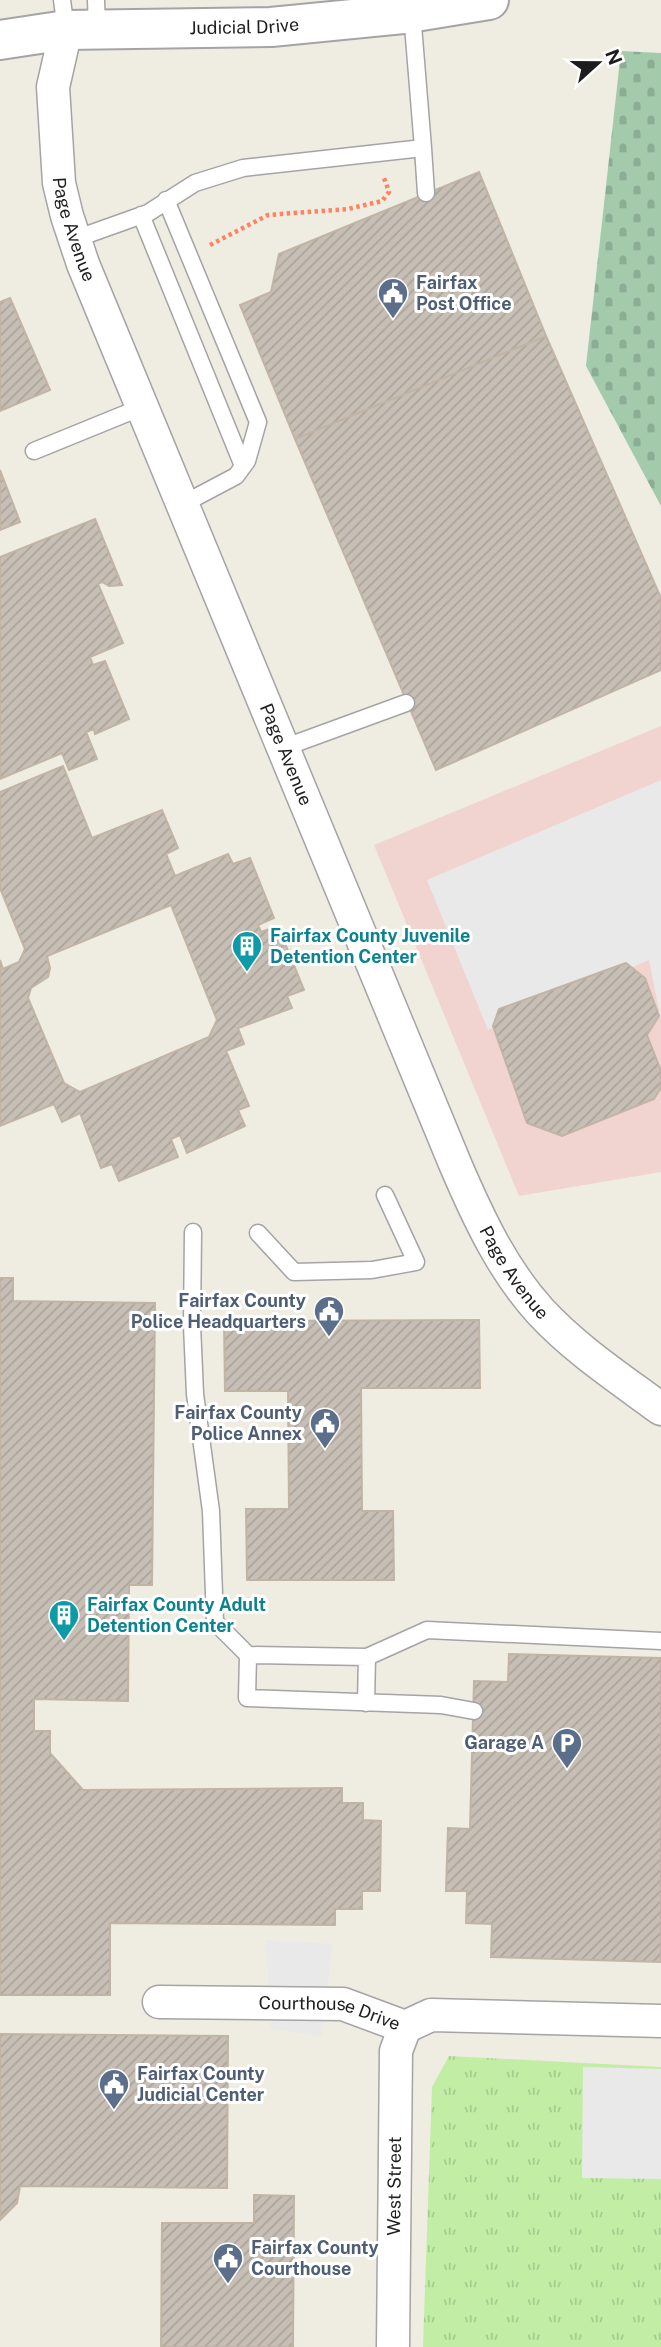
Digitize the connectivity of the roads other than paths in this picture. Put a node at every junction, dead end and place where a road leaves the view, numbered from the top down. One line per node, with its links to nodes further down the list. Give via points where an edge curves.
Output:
1 (489, 0): 2 (street, Judicial Drive)
2 (412, 13): 3 (street, Judicial Drive, via 271,27); 5 (lane)
3 (80, 15): 4 (street, Judicial Drive); 9 (street, Page Avenue, via 53,87 59,183)
4 (0, 40)
5 (423, 148): 6 (lane); 7 (lane, via 243,168 195,183)
6 (426, 193)
7 (166, 200): 8 (lane); 12 (lane, via 258,422)
8 (141, 215): 9 (lane); 12 (lane)
9 (75, 239): 10 (street, Page Avenue)
10 (142, 407): 11 (lane); 13 (street, Page Avenue)
11 (34, 451)
12 (243, 466): 13 (lane, via 228,482)
13 (183, 504): 15 (street, Page Avenue)
14 (406, 703): 15 (lane)
15 (283, 748): 19 (street, Page Avenue, via 456,1166 493,1244 539,1310 579,1349)
16 (384, 1195): 18 (lane, via 416,1262 372,1270 294,1272)
17 (193, 1232): 21 (lane, via 195,1394 211,1511 215,1622)
18 (258, 1233)
19 (661, 1409)
20 (661, 1641): 22 (lane, via 427,1630)
21 (248, 1654): 22 (lane); 23 (lane, via 247,1698)
22 (367, 1657): 23 (lane)
23 (366, 1703): 24 (lane, via 440,1705)
24 (474, 1712)
25 (159, 2002): 27 (street, Courthouse Drive, via 343,2004)
26 (661, 2021): 27 (street, Courthouse Drive, via 431,2015)
27 (405, 2028): 28 (street, West Street, via 396,2051)
28 (393, 2347)

